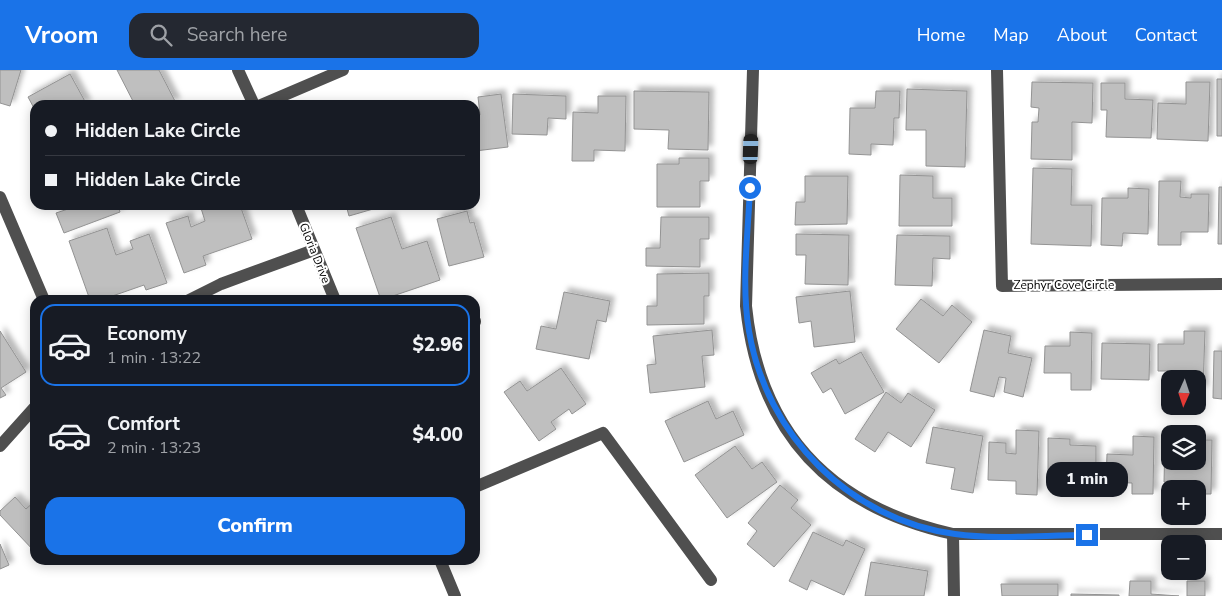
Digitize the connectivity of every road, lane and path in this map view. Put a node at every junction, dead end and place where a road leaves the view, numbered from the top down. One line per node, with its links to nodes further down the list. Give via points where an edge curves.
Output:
1 (238, 70): 5 (street)
2 (343, 70): 6 (street)
3 (753, 70): 17 (street, via 746,306 755,360 769,399 809,458 833,481 887,514)
4 (997, 70): 10 (street, Zephyr Cove Circle, via 1002,286)
5 (252, 100)
6 (273, 100)
7 (0, 197): 11 (street)
8 (298, 210): 9 (street, Gloria Drive)
9 (314, 250): 12 (street); 13 (street, Gloria Drive)
10 (1222, 284)
11 (42, 295)
12 (198, 295)
13 (332, 295)
14 (30, 412): 15 (street)
15 (0, 446)
16 (480, 485): 20 (street, via 603,433)
17 (953, 534): 18 (street); 22 (street)
18 (1222, 534)
19 (442, 565): 21 (street)
20 (712, 580)
21 (455, 596)
22 (954, 596)

